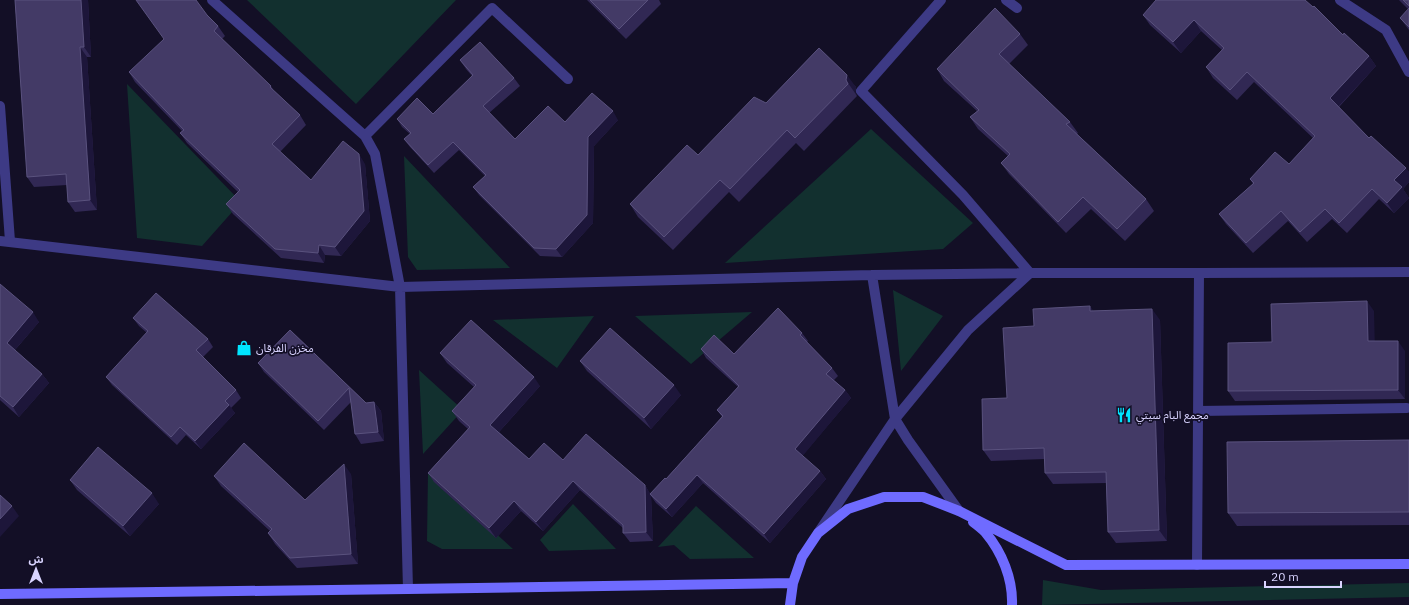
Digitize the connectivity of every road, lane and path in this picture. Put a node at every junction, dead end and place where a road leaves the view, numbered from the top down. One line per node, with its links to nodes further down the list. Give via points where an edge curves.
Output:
1 (212, 0): 9 (street)
2 (940, 0): 12 (street, via 862,91 963,195)
3 (1006, 0): 5 (street)
4 (1340, 0): 6 (street, via 1386,30)
5 (1017, 8)
6 (1409, 72)
7 (568, 79): 9 (street, via 492,8)
8 (0, 106): 10 (street)
9 (365, 136): 15 (street, via 375,154)
10 (5, 241): 15 (street)
11 (1409, 272): 13 (street)
12 (1030, 273): 13 (street); 14 (street); 18 (street, via 968,330)
13 (1199, 274): 17 (street)
14 (872, 275): 15 (street); 18 (street)
15 (400, 287): 24 (street)
16 (1407, 408): 17 (street)
17 (1198, 411): 22 (street)
18 (895, 419): 19 (street); 20 (street)
19 (959, 511): 20 (main road, via 923,497 884,497 848,509); 22 (main road, via 1066,565); 27 (main road, via 985,532 1004,560 1013,593)
20 (818, 534): 23 (main road, via 802,557)
21 (1409, 564): 22 (main road)
22 (1197, 565)
23 (793, 583): 24 (main road); 26 (main road)
24 (408, 589): 25 (main road)
25 (0, 594)
26 (790, 605)
27 (1012, 605)

